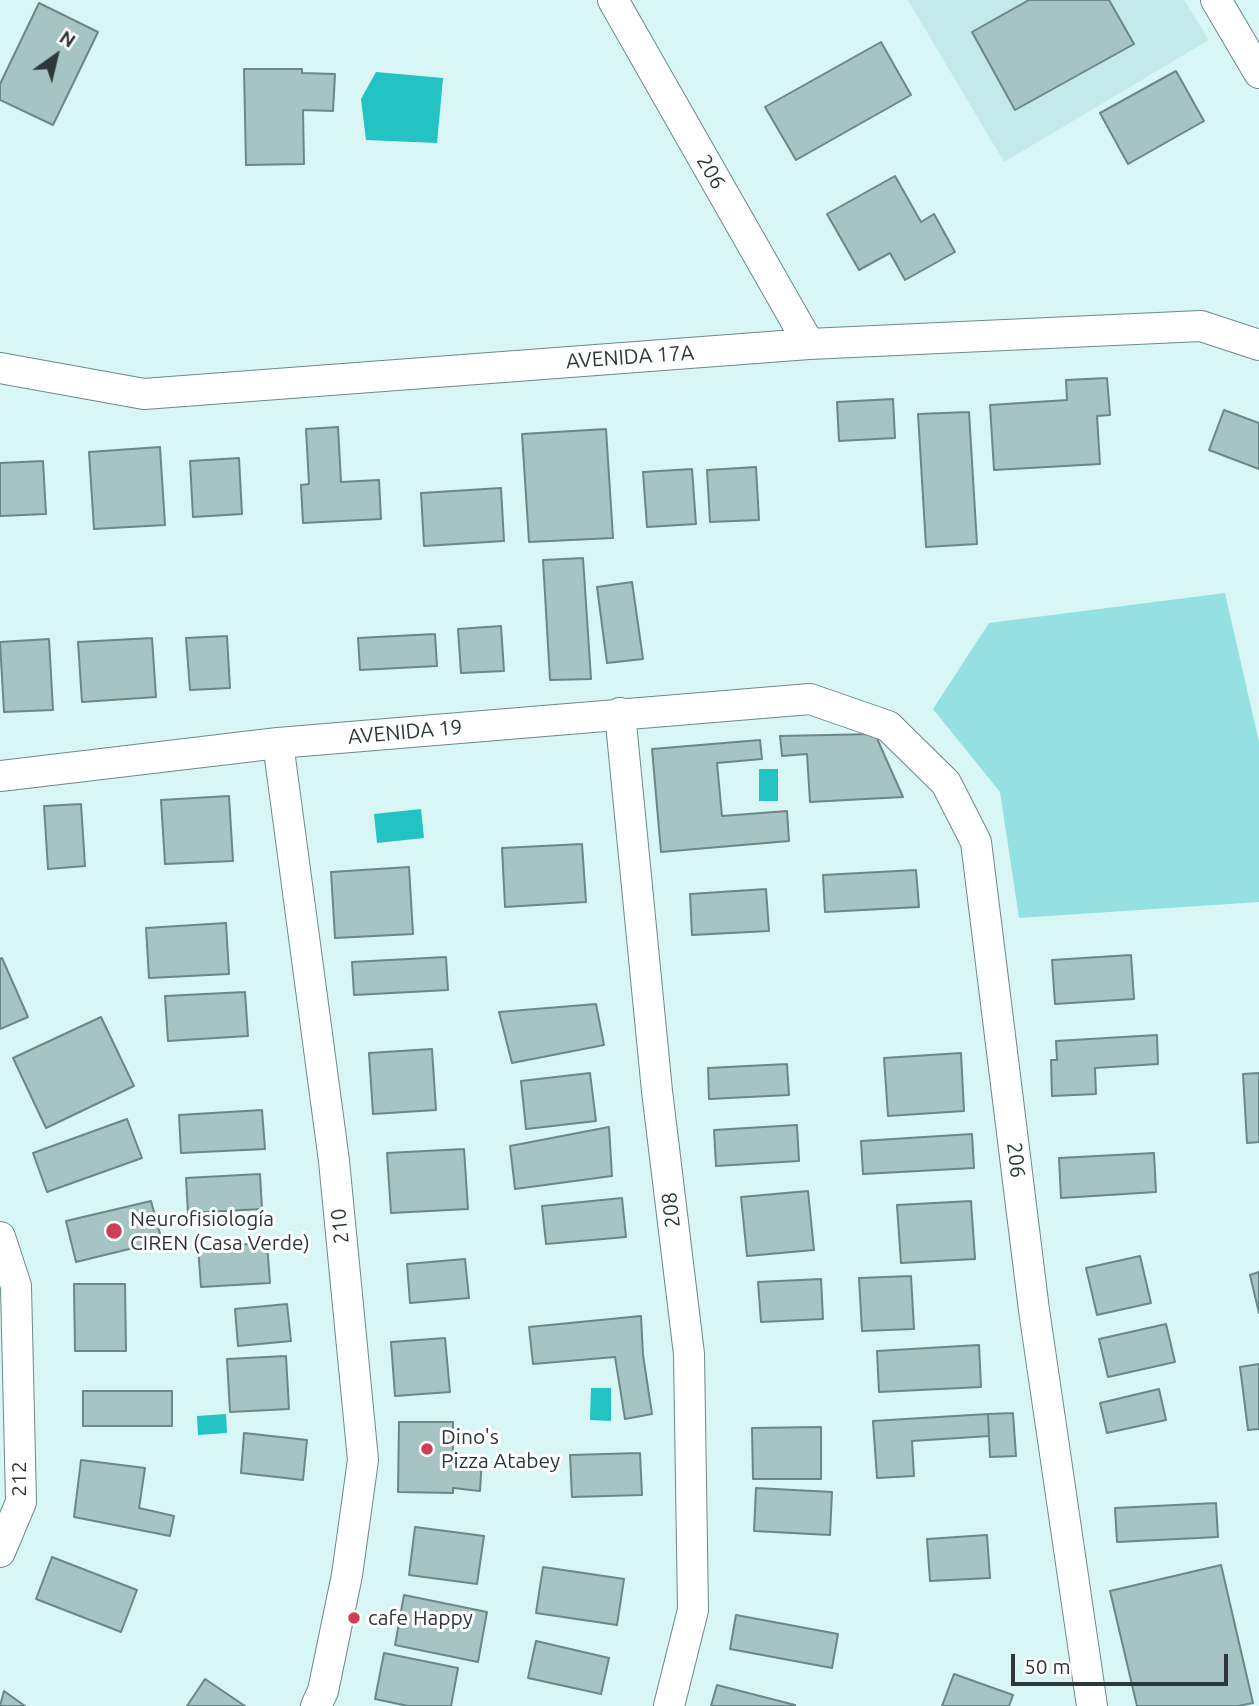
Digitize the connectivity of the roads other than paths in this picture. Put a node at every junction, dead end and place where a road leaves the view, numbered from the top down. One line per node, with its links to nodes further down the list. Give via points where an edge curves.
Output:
1 (614, 0): 4 (street, 206)
2 (1216, 0): 3 (street)
3 (1259, 73)
4 (809, 344): 5 (street, AVENIDA 17A, via 1201,326); 6 (street, AVENIDA 17A, via 144,394)
5 (1259, 345)
6 (0, 368)
7 (810, 699): 8 (street, AVENIDA 19); 15 (street, 206, via 888,726 946,783 976,842 1034,1310)
8 (620, 713): 9 (street, AVENIDA 19); 14 (street, 208, via 657,1091 689,1354 693,1610)
9 (278, 743): 10 (street, AVENIDA 19); 13 (street, 210, via 334,1161 363,1460 346,1575)
10 (0, 776)
11 (0, 1237): 12 (street, 212, via 16,1286 21,1502)
12 (0, 1552)
13 (316, 1706)
14 (668, 1706)
15 (1092, 1706)

